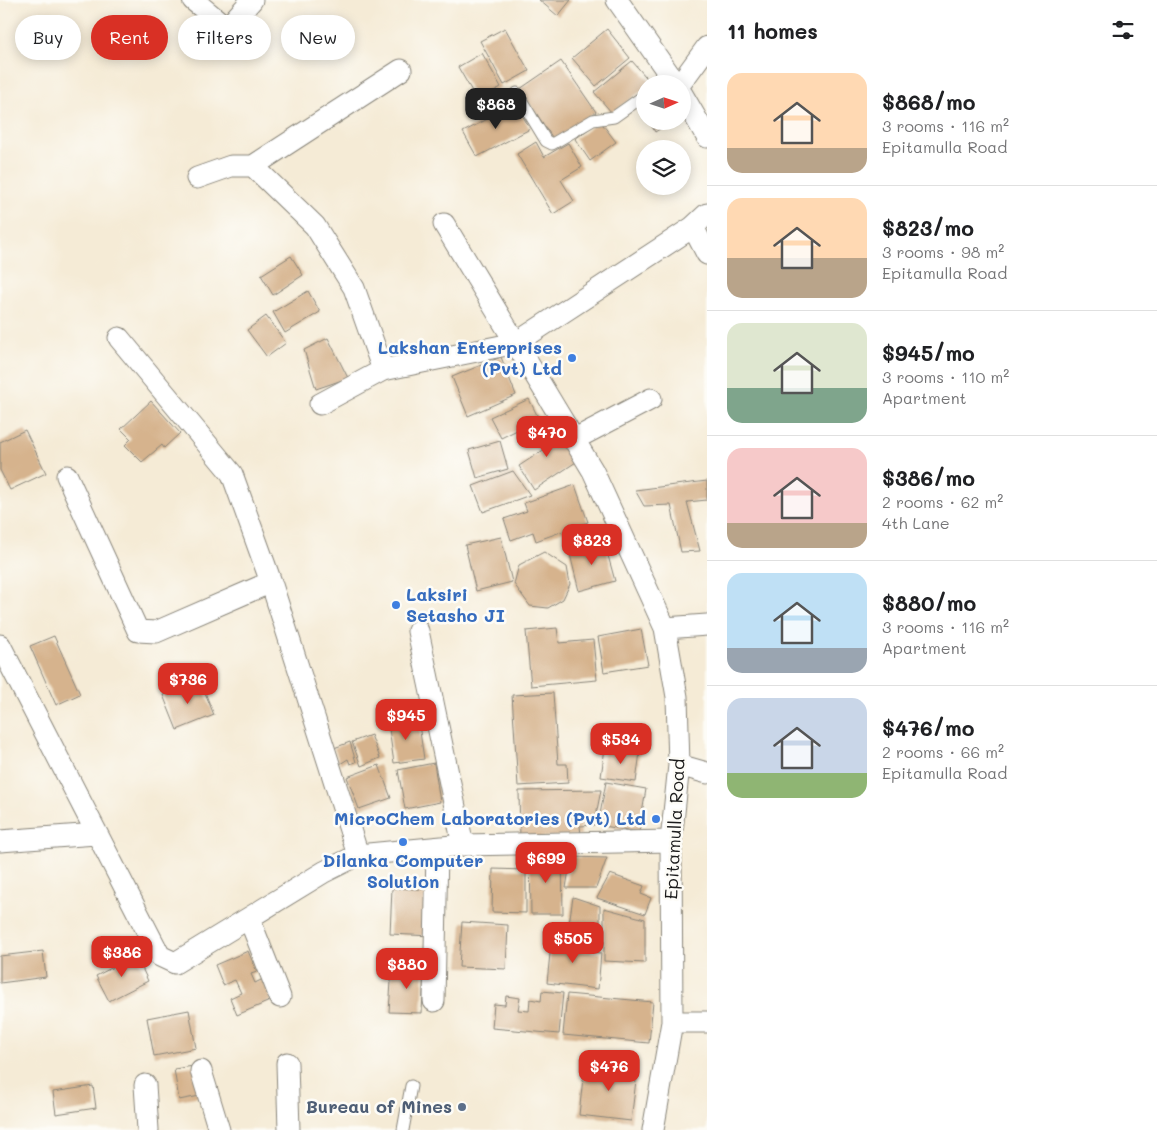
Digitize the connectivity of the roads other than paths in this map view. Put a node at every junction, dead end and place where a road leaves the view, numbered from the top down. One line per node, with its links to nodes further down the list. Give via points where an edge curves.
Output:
1 (193, 0): 2 (street, via 228,28)
2 (252, 0)
3 (618, 0): 6 (street)
4 (707, 47): 7 (street)
5 (401, 70): 12 (street)
6 (668, 75)
7 (683, 75)
8 (517, 93): 9 (lane, via 546,141 552,144 593,120 614,117)
9 (636, 101)
10 (691, 112): 11 (street)
11 (707, 138)
12 (253, 166): 13 (street, via 231,166); 19 (street, via 315,226 354,288)
13 (197, 178)
14 (700, 221): 16 (street); 18 (street)
15 (444, 224): 18 (street, Epitamulla Road)
16 (707, 254)
17 (119, 338): 24 (street, via 232,474)
18 (516, 344): 19 (street); 22 (street, Epitamulla Road)
19 (383, 370): 21 (street)
20 (651, 399): 22 (street)
21 (320, 404)
22 (573, 440): 26 (street, Epitamulla Road, via 593,471)
23 (67, 476): 24 (street, via 138,631 156,632)
24 (271, 582): 36 (street)
25 (707, 625): 26 (street)
26 (665, 628): 29 (street, Epitamulla Road, via 677,697)
27 (418, 631): 34 (street)
28 (0, 645): 31 (street)
29 (679, 765): 30 (street); 33 (street, Epitamulla Road)
30 (707, 773)
31 (96, 834): 32 (street); 37 (street, via 160,956 175,963)
32 (0, 841)
33 (671, 841): 34 (street); 40 (street, Epitamulla Road)
34 (463, 845): 35 (street)
35 (437, 849): 36 (street); 39 (street)
36 (358, 855): 37 (street)
37 (249, 918): 38 (street)
38 (280, 997)
39 (434, 1001)
40 (672, 1022): 41 (street); 50 (street, Epitamulla Road)
41 (707, 1022)
42 (287, 1063): 48 (street)
43 (201, 1071): 47 (street)
44 (145, 1085): 46 (street)
45 (411, 1086): 49 (lane)
46 (148, 1130)
47 (219, 1130)
48 (288, 1130)
49 (403, 1130)
50 (653, 1130)

